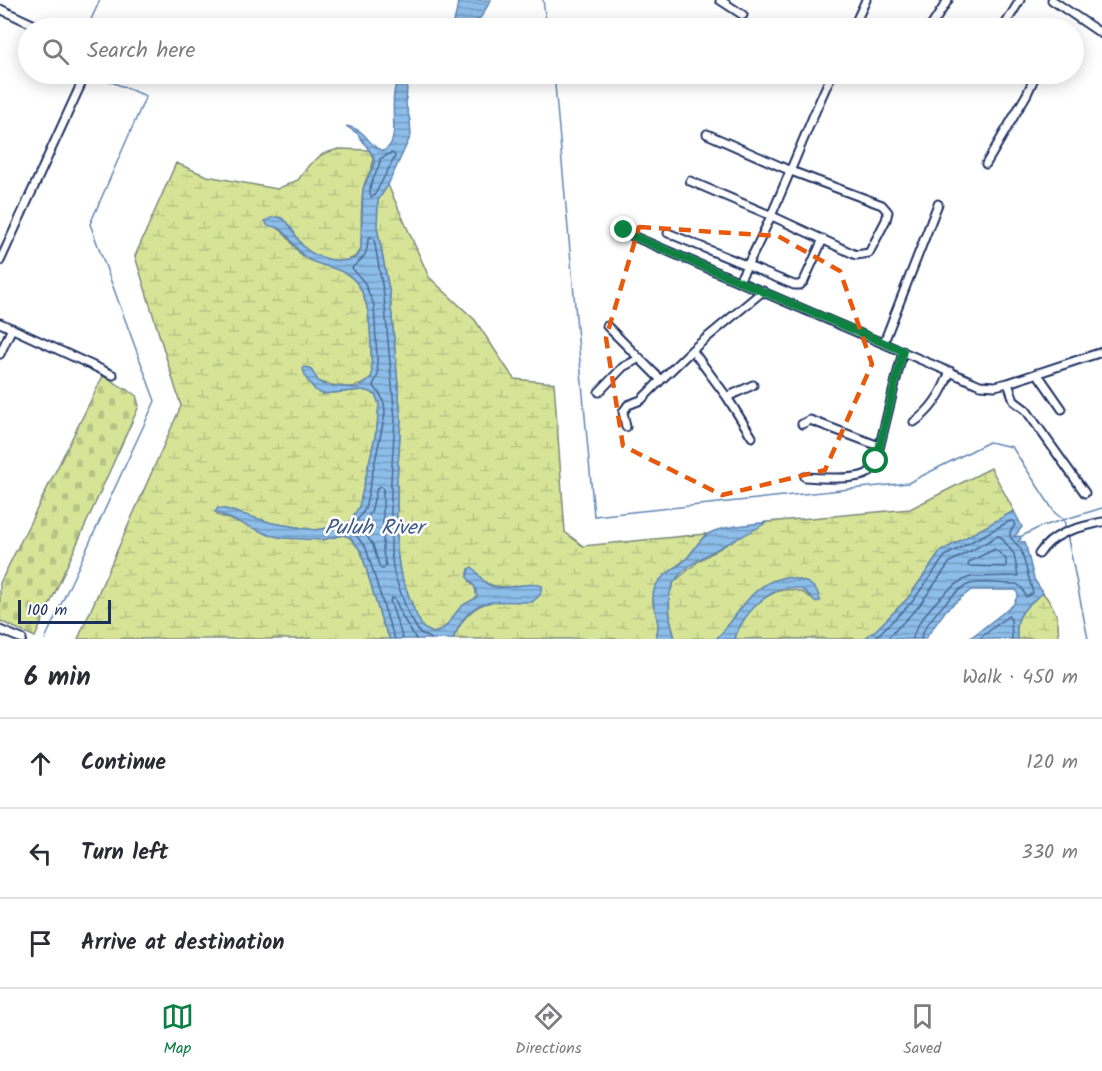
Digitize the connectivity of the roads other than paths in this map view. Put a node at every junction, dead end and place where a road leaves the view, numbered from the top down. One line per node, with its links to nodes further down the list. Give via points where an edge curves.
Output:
1 (720, 0): 7 (street)
2 (866, 0): 9 (street)
3 (948, 0): 10 (street)
4 (1020, 0): 11 (street)
5 (1052, 0): 12 (street)
6 (0, 9): 8 (street)
7 (743, 15)
8 (19, 18)
9 (858, 18)
10 (936, 18)
11 (1009, 18)
12 (1078, 18)
13 (1084, 22): 14 (street)
14 (1102, 34)
15 (81, 84): 27 (street)
16 (827, 84): 20 (street)
17 (1031, 84): 19 (street)
18 (706, 134): 20 (street)
19 (986, 164)
20 (791, 171): 23 (street); 26 (street, via 882,205 888,212 869,254 856,255)
21 (690, 181): 23 (street)
22 (938, 204): 34 (street)
23 (772, 216): 26 (street); 28 (street)
24 (623, 225): 29 (street, via 628,234)
25 (668, 233): 28 (street)
26 (823, 238): 28 (street, via 800,285)
27 (0, 261)
28 (748, 265): 29 (street)
29 (739, 281): 30 (street)
30 (763, 291): 34 (street); 35 (street)
31 (0, 323): 33 (street)
32 (607, 326): 39 (street)
33 (12, 328): 38 (street); 42 (street)
34 (884, 342): 36 (street)
35 (692, 350): 43 (street); 47 (street)
36 (903, 351): 40 (street); 53 (street)
37 (1102, 352): 41 (street)
38 (0, 354)
39 (640, 358): 43 (street); 46 (street, via 623,367)
40 (950, 371): 44 (street, via 980,385); 49 (street, via 940,396)
41 (1037, 373): 44 (street); 48 (street)
42 (113, 375)
43 (661, 380): 51 (street, via 641,400 628,405 623,412)
44 (1008, 383): 55 (street, via 1014,401 1026,410)
45 (753, 385): 47 (street)
46 (599, 392)
47 (727, 397): 52 (street)
48 (1062, 409)
49 (914, 422)
50 (802, 424): 53 (street, via 810,420)
51 (626, 427)
52 (752, 437)
53 (879, 446): 54 (street, via 876,461 864,475)
54 (805, 477)
55 (1085, 493)
56 (1102, 522): 57 (street, via 1059,534)
57 (1039, 554)
58 (0, 630): 59 (street)
59 (22, 639)

